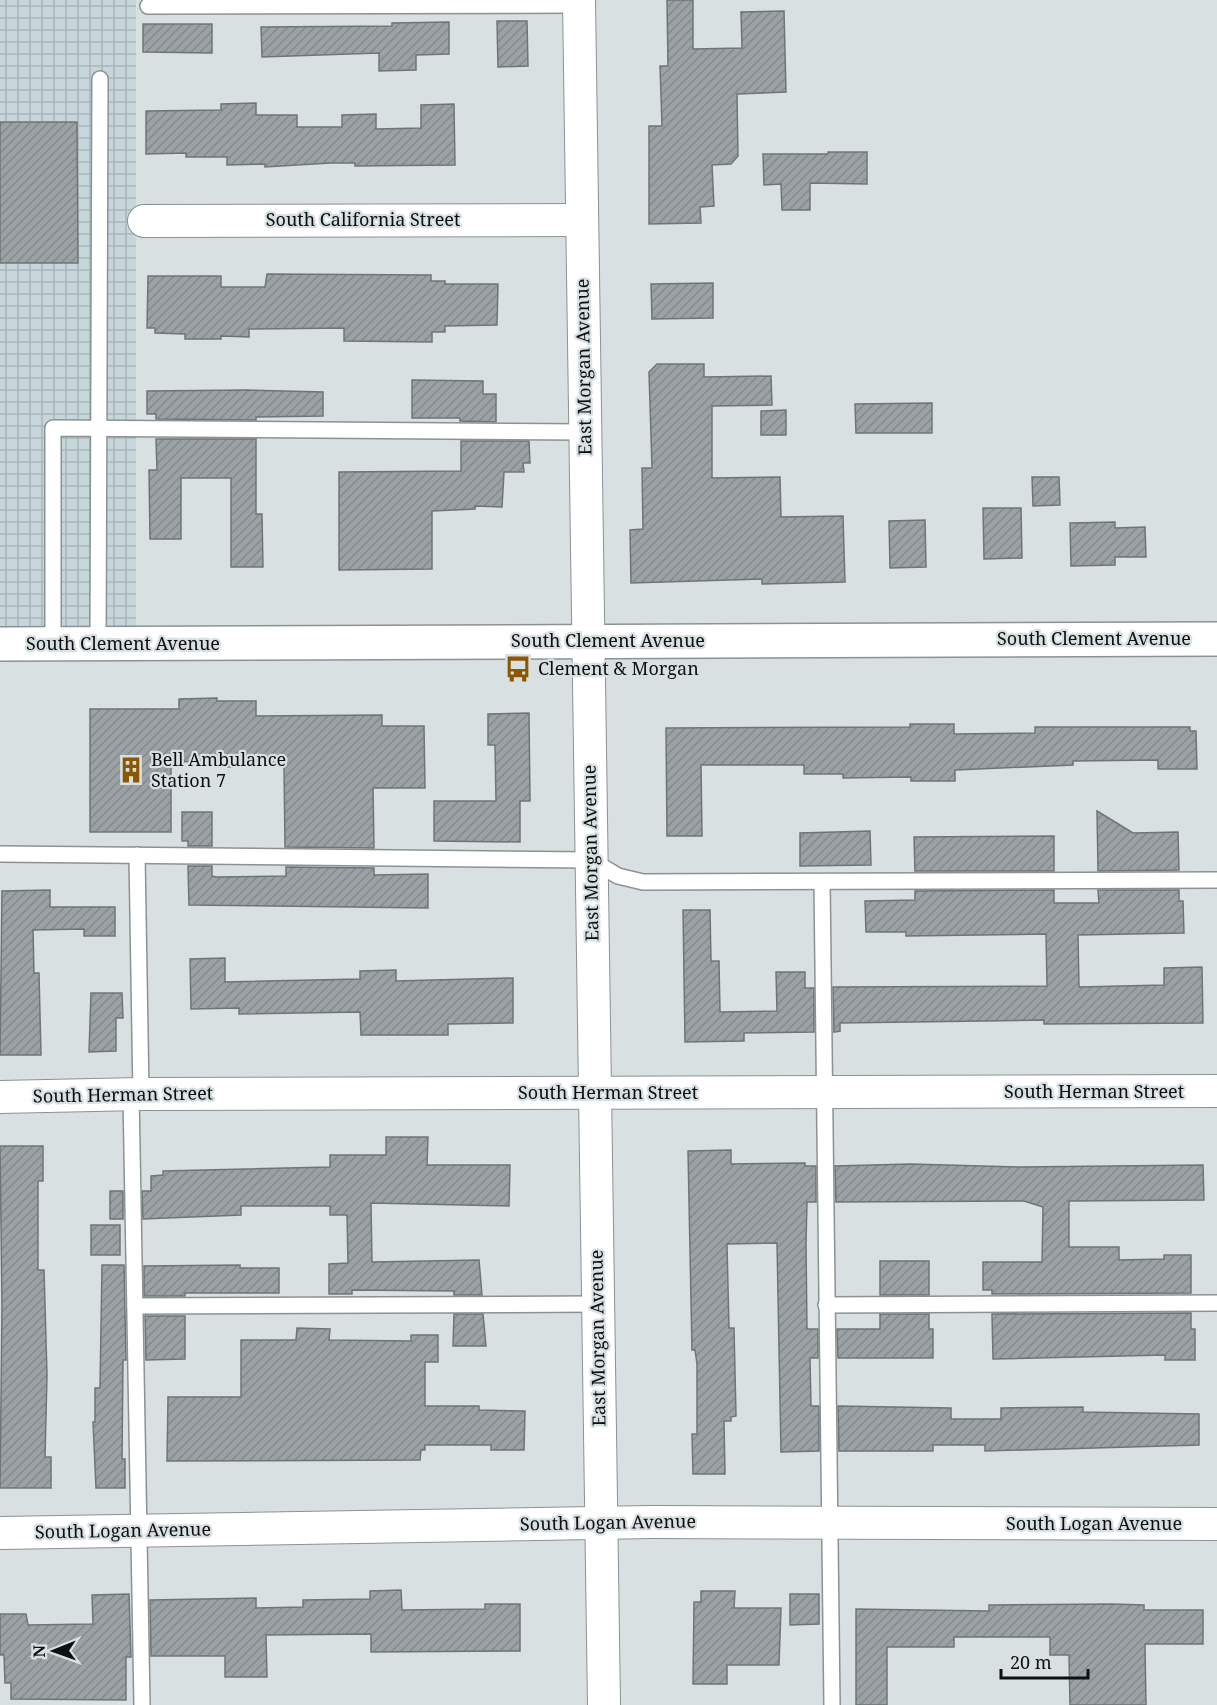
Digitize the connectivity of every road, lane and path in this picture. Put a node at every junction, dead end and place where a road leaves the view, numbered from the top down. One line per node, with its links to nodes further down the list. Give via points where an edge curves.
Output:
1 (347, 3): 2 (lane); 3 (lane)
2 (579, 3): 6 (street, East Morgan Avenue)
3 (148, 6)
4 (100, 79): 7 (lane)
5 (144, 220): 6 (street, South California Street)
6 (582, 220): 8 (street, East Morgan Avenue)
7 (100, 429): 8 (lane); 12 (lane, via 53,428); 13 (lane)
8 (585, 432): 10 (street, East Morgan Avenue)
9 (1217, 639): 10 (street, South Clement Avenue)
10 (587, 641): 13 (street, South Clement Avenue); 16 (street, East Morgan Avenue)
11 (0, 644): 12 (street, South Clement Avenue)
12 (53, 644): 13 (street, South Clement Avenue)
13 (98, 644)
14 (0, 854): 15 (lane)
15 (137, 855): 16 (lane); 21 (lane)
16 (591, 860): 18 (lane, via 618,876 644,882); 20 (street, East Morgan Avenue)
17 (1217, 880): 18 (lane)
18 (822, 882): 22 (lane)
19 (1217, 1091): 22 (street, South Herman Street)
20 (594, 1092): 21 (street, South Herman Street); 22 (street, South Herman Street); 25 (street, East Morgan Avenue)
21 (136, 1094): 23 (street, South Herman Street); 27 (lane)
22 (824, 1094): 26 (lane)
23 (0, 1097)
24 (1217, 1303): 26 (lane)
25 (598, 1304): 27 (lane); 28 (street, East Morgan Avenue)
26 (826, 1305): 29 (lane)
27 (135, 1306): 31 (lane)
28 (601, 1522): 29 (street, South Logan Avenue); 31 (street, South Logan Avenue); 34 (street, East Morgan Avenue)
29 (828, 1522): 30 (street, South Logan Avenue); 35 (lane)
30 (1217, 1524)
31 (139, 1530): 32 (street, South Logan Avenue); 33 (lane)
32 (0, 1533)
33 (142, 1705)
34 (604, 1705)
35 (832, 1705)

